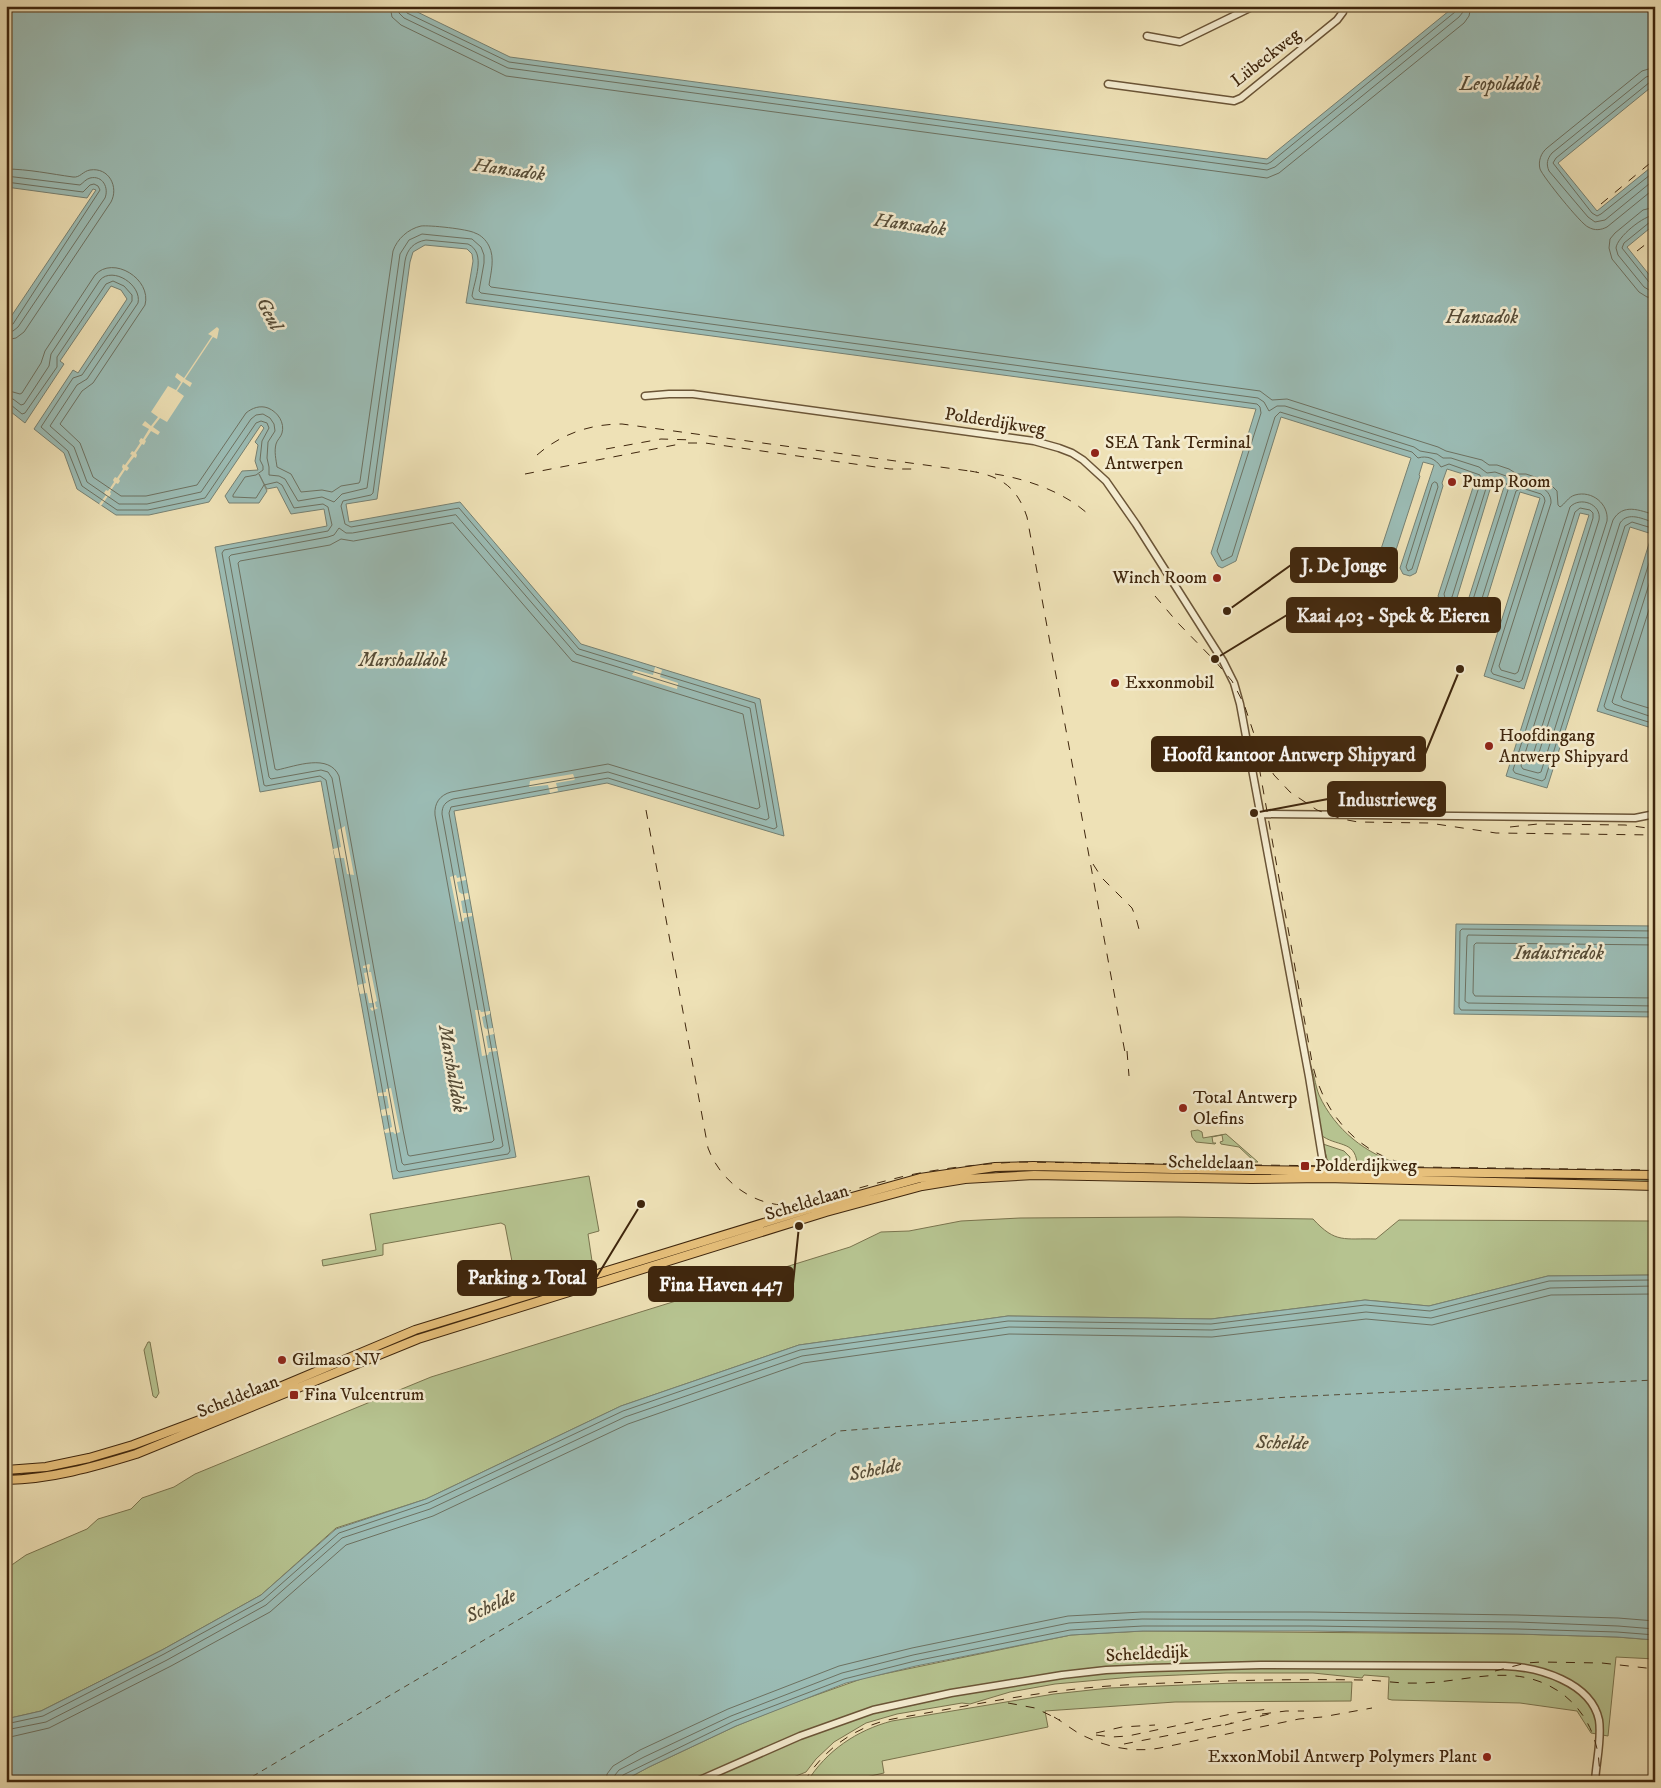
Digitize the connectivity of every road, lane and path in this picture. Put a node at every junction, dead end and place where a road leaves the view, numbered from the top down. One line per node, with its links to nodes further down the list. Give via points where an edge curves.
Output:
1 (1254, 6): 3 (street, via 1180,42)
2 (1343, 9): 4 (street, Lübeckweg, via 1337,20 1234,101)
3 (1147, 36)
4 (1108, 84)
5 (645, 396): 6 (street, Polderdijkweg, via 693,394 1034,441 1060,448 1083,460 1106,481 1179,588 1223,661 1240,704)
6 (1260, 814): 7 (street, via 1634,818); 10 (street, Polderdijkweg)
7 (1655, 814)
8 (1163, 1168): 9 (main road, Scheldelaan); 12 (main road); 15 (main road, Scheldelaan, via 995,1167 920,1178)
9 (1251, 1170): 10 (main road, Scheldelaan); 13 (main road)
10 (1325, 1174): 11 (main road, Scheldelaan); 13 (main road, Scheldelaan); 14 (main road, Scheldelaan)
11 (1655, 1175)
12 (1168, 1177): 13 (main road, Scheldelaan); 15 (main road, Scheldelaan, via 1034,1175 965,1179)
13 (1250, 1179)
14 (1655, 1186)
15 (825, 1208): 16 (main road, Scheldelaan); 17 (main road, Scheldelaan)
16 (773, 1220): 17 (main road); 18 (main road, Scheldelaan)
17 (776, 1228): 19 (main road, Scheldelaan)
18 (692, 1245): 19 (main road); 20 (main road, Scheldelaan, via 415,1330)
19 (695, 1253): 21 (main road, Scheldelaan, via 418,1339)
20 (332, 1364): 21 (main road); 22 (main road, Scheldelaan)
21 (336, 1372): 22 (main road, Scheldelaan)
22 (215, 1419): 23 (main road, Scheldelaan, via 89,1458); 24 (main road, Scheldelaan, via 136,1454 91,1468)
23 (6, 1470)
24 (6, 1480)
25 (695, 1782): 26 (street, Scheldedijk, via 800,1736 873,1710 951,1693 1106,1670 1260,1665 1513,1666 1536,1670 1566,1682 1588,1699 1598,1717)
26 (1595, 1782)

